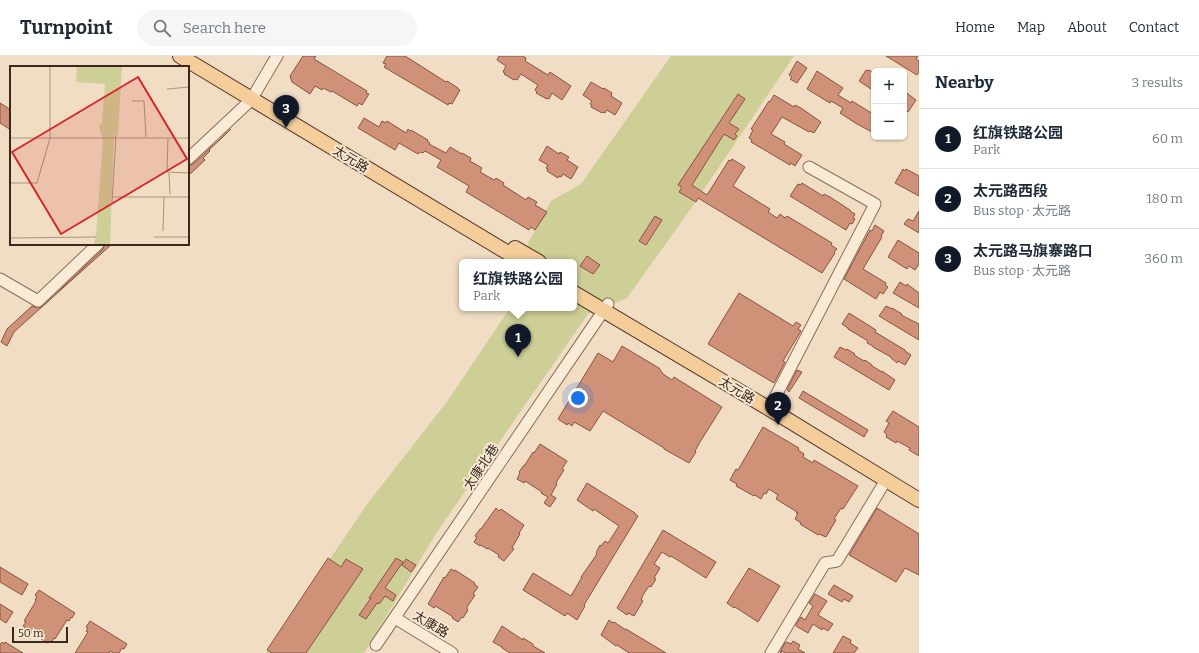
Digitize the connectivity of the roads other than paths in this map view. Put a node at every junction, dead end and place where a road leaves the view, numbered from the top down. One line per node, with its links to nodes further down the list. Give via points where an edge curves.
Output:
1 (180, 56): 5 (main road, 太元路)
2 (197, 56): 5 (main road, 太元路)
3 (269, 56): 5 (street)
4 (277, 56): 5 (street)
5 (251, 94): 6 (street); 9 (main road, 太元路); 10 (main road, 太元路)
6 (189, 158)
7 (809, 167): 15 (street, via 875,204)
8 (97, 245): 11 (street, via 38,301)
9 (518, 259)
10 (534, 259)
11 (0, 279)
12 (577, 285): 14 (main road, 太元路)
13 (577, 294): 14 (main road, 太元路)
14 (606, 307): 15 (main road, 太元路); 19 (street, 太康北巷)
15 (770, 406): 16 (main road, 太元路); 17 (main road, 太元路)
16 (886, 480): 18 (main road, 太元路); 22 (street, via 837,561 825,563)
17 (919, 490)
18 (919, 500)
19 (395, 618): 20 (street, 太康北巷); 21 (street, 太康路)
20 (376, 645)
21 (452, 653)
22 (771, 653)

